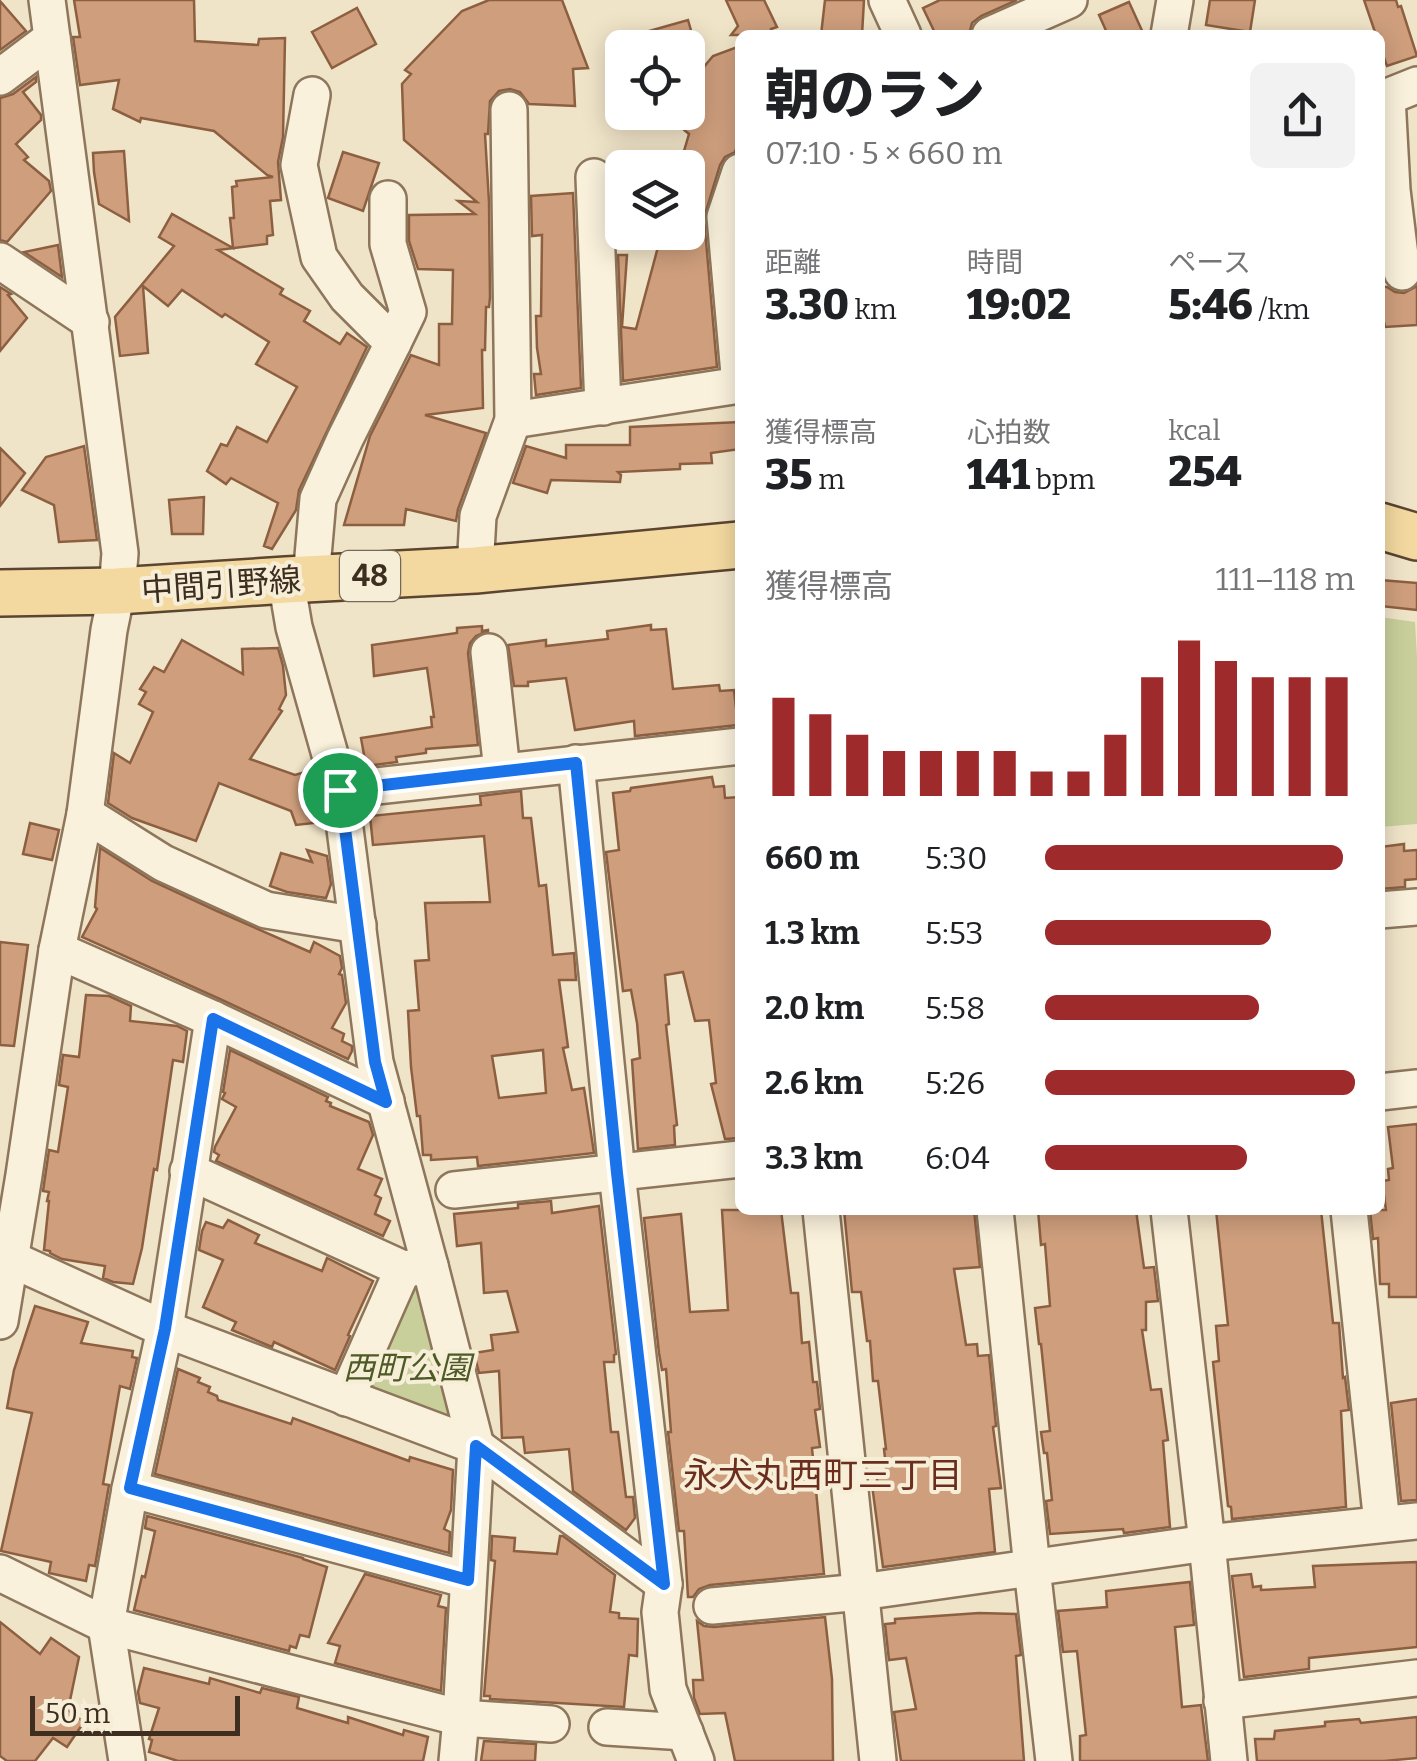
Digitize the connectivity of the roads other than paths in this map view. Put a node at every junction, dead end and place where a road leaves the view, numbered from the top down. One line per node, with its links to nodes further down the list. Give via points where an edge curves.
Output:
1 (48, 0): 8 (street)
2 (886, 0): 5 (street)
3 (1175, 0): 7 (street)
4 (1058, 2): 6 (street)
5 (901, 30)
6 (1000, 30)
7 (1170, 30)
8 (52, 38): 9 (street); 19 (street)
9 (0, 77)
10 (1417, 85): 15 (street, via 1387,97)
11 (312, 95): 21 (street, via 299,164 318,257)
12 (509, 110): 24 (street)
13 (594, 177): 23 (street)
14 (735, 188): 20 (street, via 726,217)
15 (1386, 190): 18 (street)
16 (388, 199): 21 (street, via 388,244 408,312)
17 (0, 261): 19 (street)
18 (1402, 272)
19 (91, 322): 32 (street, via 120,553)
20 (735, 324)
21 (393, 343): 31 (street, via 318,500)
22 (735, 385): 23 (street)
23 (603, 407): 24 (street)
24 (513, 420): 30 (street, via 478,516)
25 (1385, 515): 26 (main road)
26 (1417, 518)
27 (1385, 528): 28 (main road)
28 (1417, 538)
29 (735, 545): 30 (main road, 中間引野線 / 48)
30 (475, 570): 31 (main road, 中間引野線 / 48)
31 (299, 579): 32 (main road, 中間引野線 / 48); 38 (street, via 294,627)
32 (117, 591): 33 (main road, 中間引野線 / 48); 39 (street)
33 (0, 593)
34 (489, 652): 37 (street)
35 (735, 747): 36 (street)
36 (576, 763): 37 (street); 51 (street)
37 (502, 771): 38 (street)
38 (340, 790): 42 (street)
39 (85, 814): 42 (street, via 163,863 266,910); 43 (street)
40 (1417, 906): 41 (street)
41 (1385, 909)
42 (358, 924): 47 (street)
43 (57, 950): 44 (street); 49 (street)
44 (213, 1019): 47 (street); 50 (street)
45 (1417, 1088): 46 (street)
46 (1385, 1091)
47 (386, 1102): 58 (street)
48 (735, 1160): 51 (street)
49 (12, 1170): 57 (street)
50 (188, 1171): 58 (street); 60 (street)
51 (617, 1173): 52 (street); 69 (street)
52 (454, 1190)
53 (822, 1215): 70 (street)
54 (996, 1215): 66 (street)
55 (1170, 1215): 65 (street)
56 (1350, 1215): 64 (street)
57 (11, 1259): 59 (street); 60 (street)
58 (416, 1268): 61 (street); 62 (street)
59 (0, 1321)
60 (165, 1329): 61 (street); 63 (street)
61 (346, 1398): 62 (street)
62 (476, 1446): 68 (street); 69 (street)
63 (130, 1488): 68 (street); 72 (street)
64 (1400, 1522): 65 (street)
65 (1208, 1543): 66 (street); 74 (street)
66 (1032, 1568): 70 (street); 82 (street)
67 (0, 1572): 72 (street)
68 (468, 1580): 75 (street)
69 (664, 1584): 78 (street, via 660,1612 668,1689)
70 (861, 1592): 71 (street); 81 (street)
71 (712, 1606)
72 (106, 1626): 75 (street); 79 (street)
73 (1417, 1678): 74 (street)
74 (1222, 1701): 83 (street)
75 (461, 1718): 76 (street); 80 (street)
76 (551, 1724)
77 (606, 1727): 78 (street)
78 (691, 1747)
79 (127, 1761)
80 (457, 1761)
81 (878, 1761)
82 (1054, 1761)
83 (1229, 1761)

